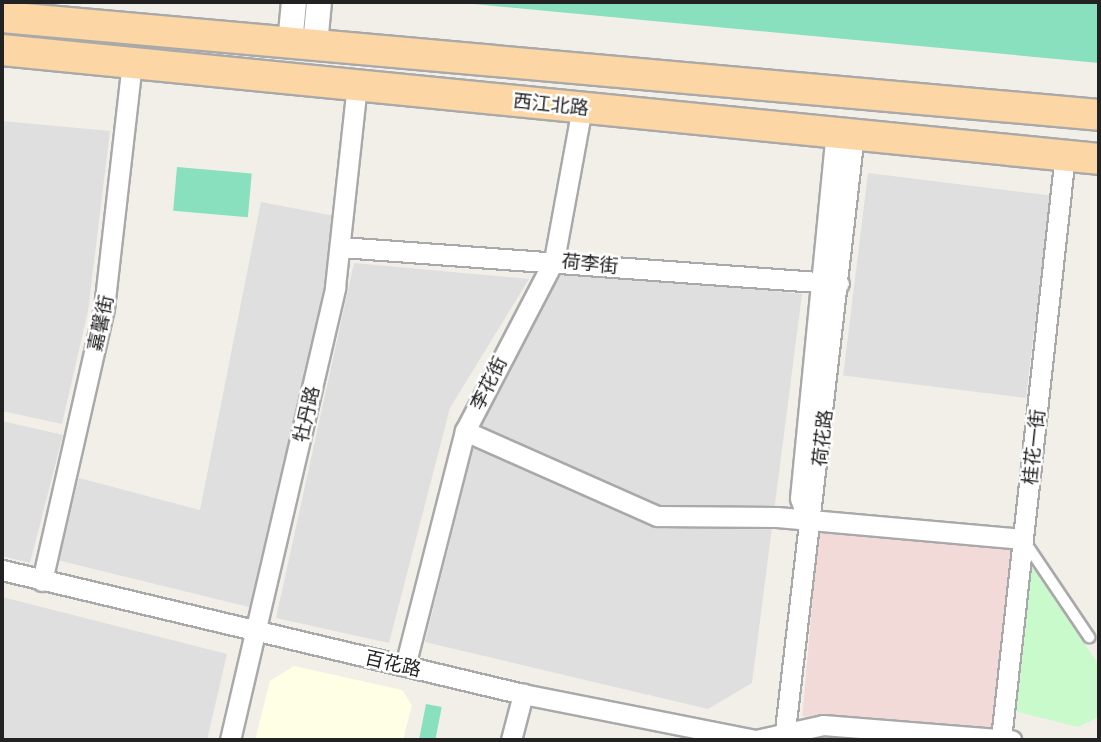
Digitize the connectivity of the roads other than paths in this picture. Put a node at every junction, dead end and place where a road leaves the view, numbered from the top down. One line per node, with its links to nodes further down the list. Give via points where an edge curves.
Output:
1 (294, 2): 4 (street)
2 (319, 2): 4 (street)
3 (2, 17): 4 (main road, 西江北路)
4 (303, 44): 9 (main road, 西江北路)
5 (2, 50): 6 (main road, 西江北路)
6 (132, 62): 7 (main road, 西江北路); 20 (street, 嘉馨街, via 106,295)
7 (357, 84): 8 (main road, 西江北路); 13 (street, 牡丹路)
8 (582, 107): 10 (main road, 西江北路); 14 (street, 李花街)
9 (1099, 115)
10 (845, 133): 11 (main road, 西江北路); 15 (street, 荷花路)
11 (1065, 155): 12 (main road, 西江北路); 18 (street, 桂花一街)
12 (1099, 159)
13 (341, 247): 14 (street, 荷李街); 21 (street, 牡丹路)
14 (554, 260): 15 (street, 荷李街); 16 (street, 李花街)
15 (830, 284): 17 (street, 荷花路)
16 (465, 431): 17 (street, via 657,516); 23 (street, 李花街)
17 (808, 520): 18 (street); 25 (street, 荷花路)
18 (1023, 539): 22 (lane); 26 (street, 桂花一街)
19 (2, 570): 20 (street, 百花路)
20 (41, 580): 21 (street, 百花路)
21 (257, 632): 23 (street, 百花路); 27 (street, 牡丹路)
22 (1089, 637)
23 (405, 666): 24 (street, 百花路)
24 (523, 694): 25 (street, 百花路, via 756,740); 28 (street)
25 (785, 735): 26 (street, 百花路, via 824,725)
26 (1006, 739)
27 (230, 740)
28 (511, 740)

